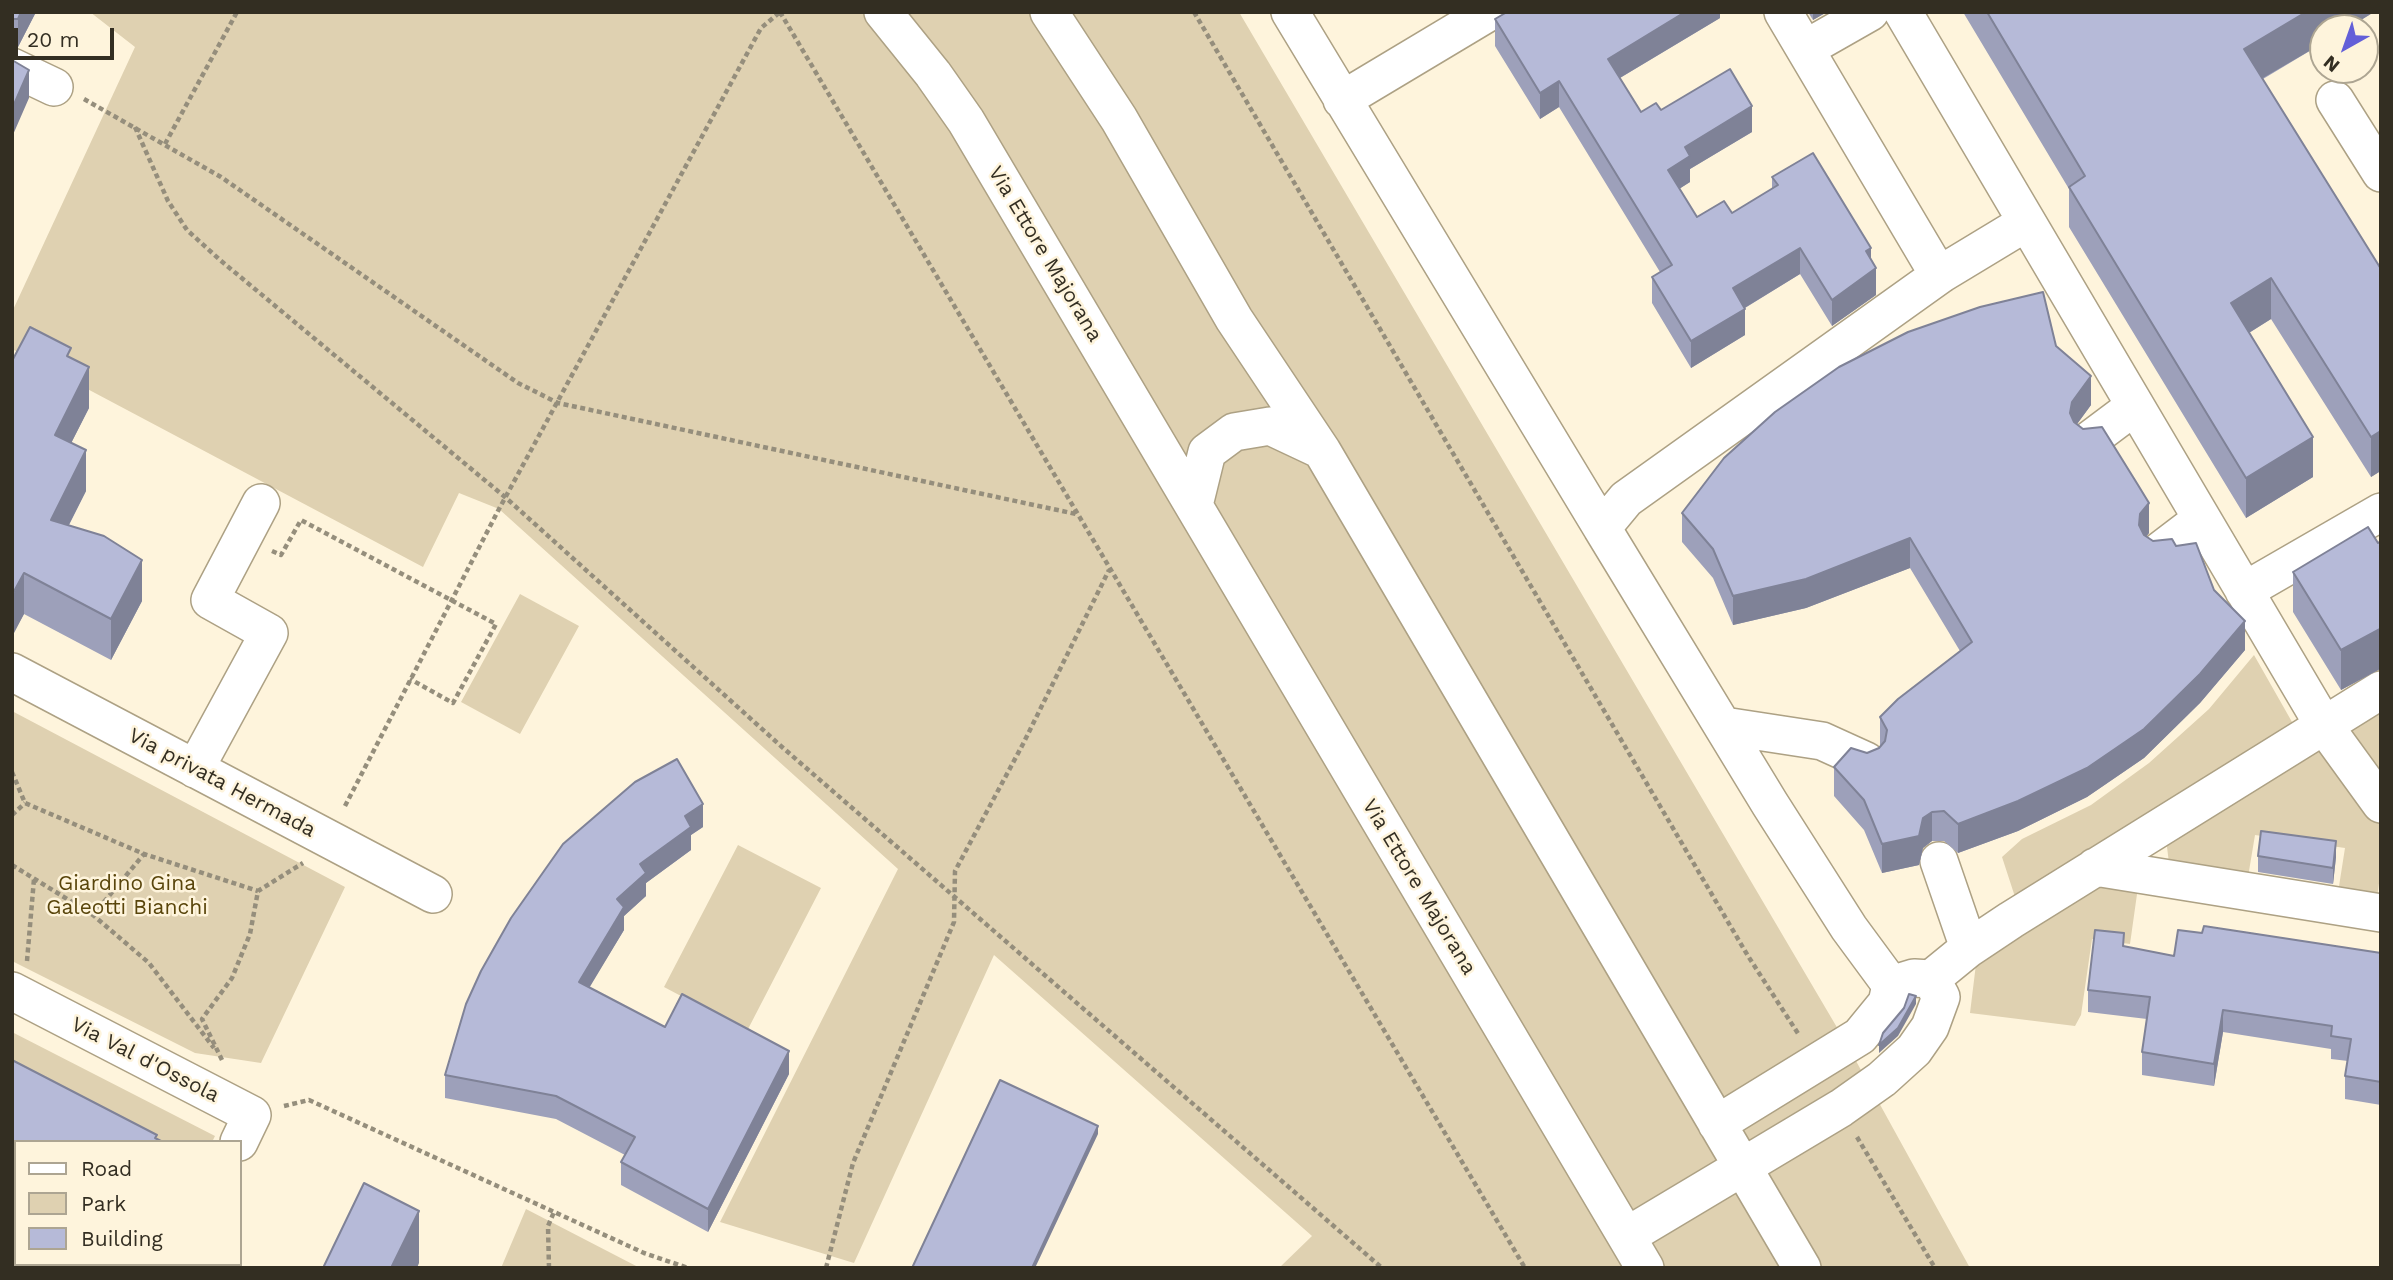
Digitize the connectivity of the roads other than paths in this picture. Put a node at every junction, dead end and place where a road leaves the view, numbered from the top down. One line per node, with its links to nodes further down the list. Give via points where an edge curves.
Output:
1 (883, 12): 20 (street, Via Ettore Majorana, via 966,121)
2 (1049, 12): 18 (street, via 1119,120 1234,318)
3 (1290, 12): 11 (street)
4 (1489, 12): 11 (street)
5 (1783, 12): 8 (street)
6 (1870, 12): 8 (street)
7 (1903, 12): 14 (street)
8 (1805, 49): 15 (street)
9 (12, 67): 10 (street)
10 (54, 87)
11 (1342, 100): 23 (street)
12 (2335, 100): 13 (street)
13 (2381, 173)
14 (2027, 222): 15 (street); 16 (street)
15 (1941, 274): 23 (street, via 1626,499)
16 (2135, 406): 17 (street); 22 (street)
17 (2091, 439)
18 (1322, 451): 20 (street, via 1270,426 1234,432 1207,452); 41 (street)
19 (261, 503): 31 (street, via 209,600 270,633)
20 (1194, 505): 44 (street, Via Ettore Majorana)
21 (2381, 512): 25 (street)
22 (2202, 519): 24 (street); 25 (street)
23 (1602, 528): 29 (street)
24 (2160, 551)
25 (2244, 592): 28 (street)
26 (12, 672): 31 (street, Via privata Hermada)
27 (2381, 690): 28 (street)
28 (2323, 724): 32 (street); 34 (street)
29 (1724, 726): 30 (street, via 1822,741); 39 (street, via 1849,928)
30 (1866, 761)
31 (195, 769): 35 (street, Via privata Hermada)
32 (2381, 804)
33 (1938, 861): 37 (street)
34 (2095, 867): 36 (street); 37 (street)
35 (433, 894)
36 (2381, 913)
37 (1969, 947): 38 (street)
38 (1931, 979): 39 (street, via 1914,978); 43 (street, via 1941,997 1930,1027 1898,1065 1859,1097)
39 (1891, 985): 41 (street, via 1887,1003 1860,1036)
40 (20, 995): 42 (street, Via Val d'Ossola)
41 (1717, 1124): 43 (street)
42 (246, 1128)
43 (1741, 1165): 44 (street); 46 (street)
44 (1627, 1237): 45 (street, Via Ettore Majorana)
45 (1645, 1268)
46 (1802, 1268)

